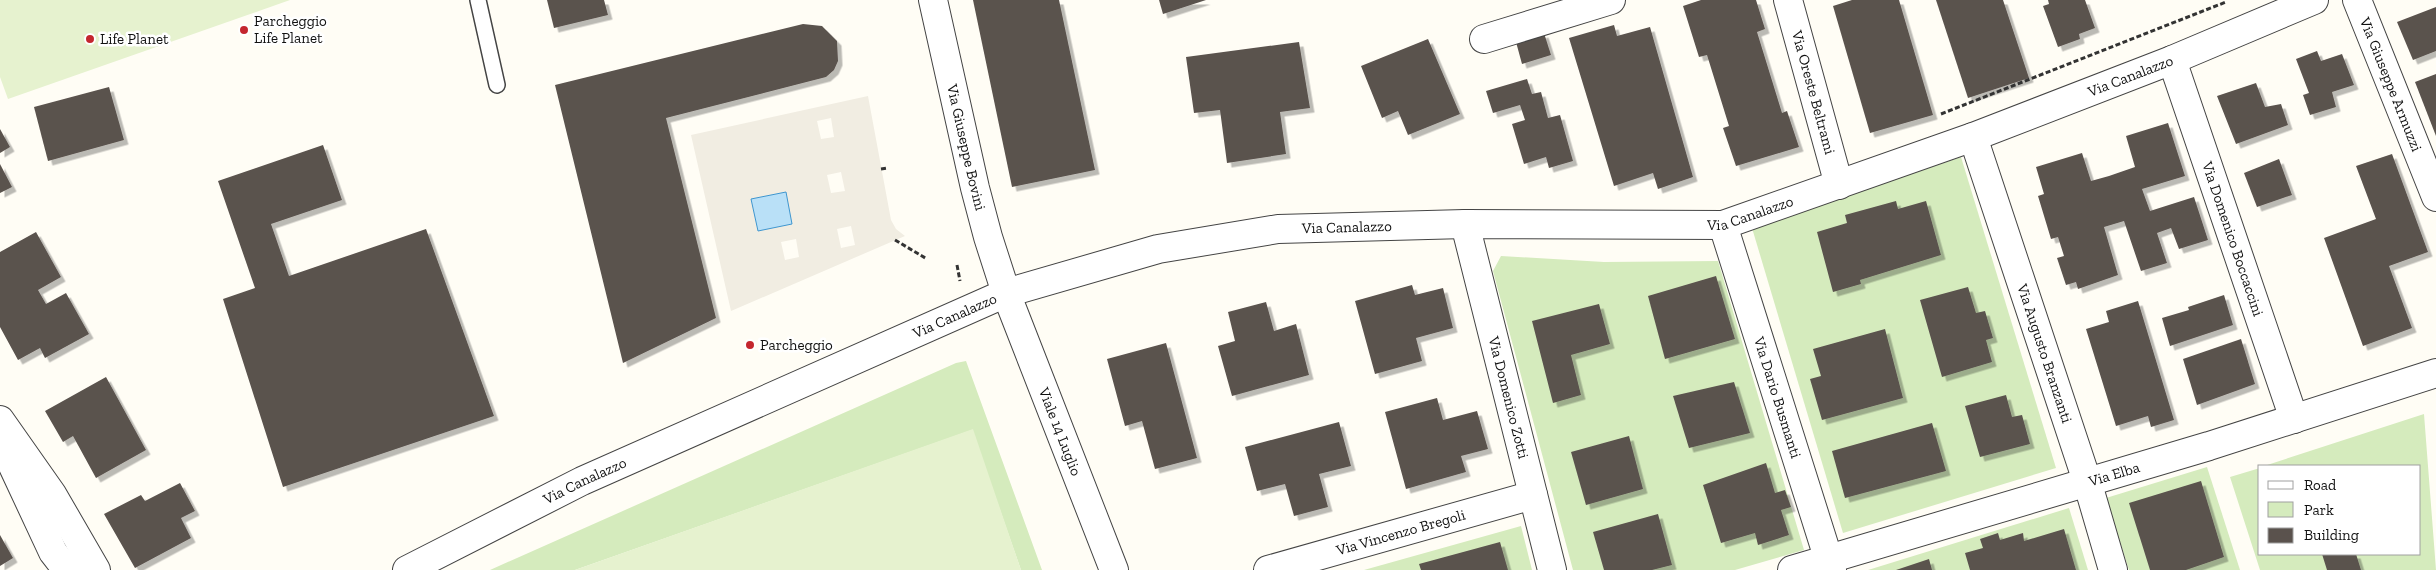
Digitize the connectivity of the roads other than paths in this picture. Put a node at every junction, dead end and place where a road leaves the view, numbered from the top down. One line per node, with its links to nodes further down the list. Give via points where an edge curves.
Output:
1 (478, 0): 9 (lane)
2 (933, 0): 15 (street, Via Giuseppe Bovini, via 975,188)
3 (1611, 0): 7 (street)
4 (1788, 0): 11 (street, Via Oreste Beltrami)
5 (2314, 0): 8 (street, Via Canalazzo)
6 (2357, 0): 12 (street, Via Giuseppe Armuzzi)
7 (1484, 38)
8 (2172, 60): 10 (street, Via Canalazzo); 17 (street, Via Domenico Boccaccini)
9 (497, 85)
10 (1974, 137): 11 (street, Via Canalazzo); 20 (street, Via Augusto Branzanti)
11 (1839, 185): 14 (street, Via Canalazzo)
12 (2436, 197)
13 (1465, 224): 14 (street, Via Canalazzo); 15 (street, Via Canalazzo, via 1278,229 1158,249); 21 (street, Via Domenico Zotti)
14 (1723, 225): 23 (street, Via Dario Busmanti)
15 (1006, 293): 25 (street, Via Canalazzo, via 582,481); 26 (street, Viale 14 Luglio)
16 (2436, 373): 17 (street, Via Elba)
17 (2294, 419): 20 (street, Via Elba)
18 (0, 420): 24 (street, via 52,494)
19 (0, 439): 22 (street)
20 (2087, 481): 23 (street, Via Elba); 30 (street, Via Augusto Branzanti)
21 (1533, 495): 27 (street, Via Vincenzo Bregoli); 28 (street, Via Domenico Zotti)
22 (59, 564)
23 (1830, 564): 29 (street, Via Elba)
24 (96, 570)
25 (407, 570)
26 (1114, 570)
27 (1268, 570)
28 (1552, 570)
29 (1792, 570)
30 (2113, 570)

